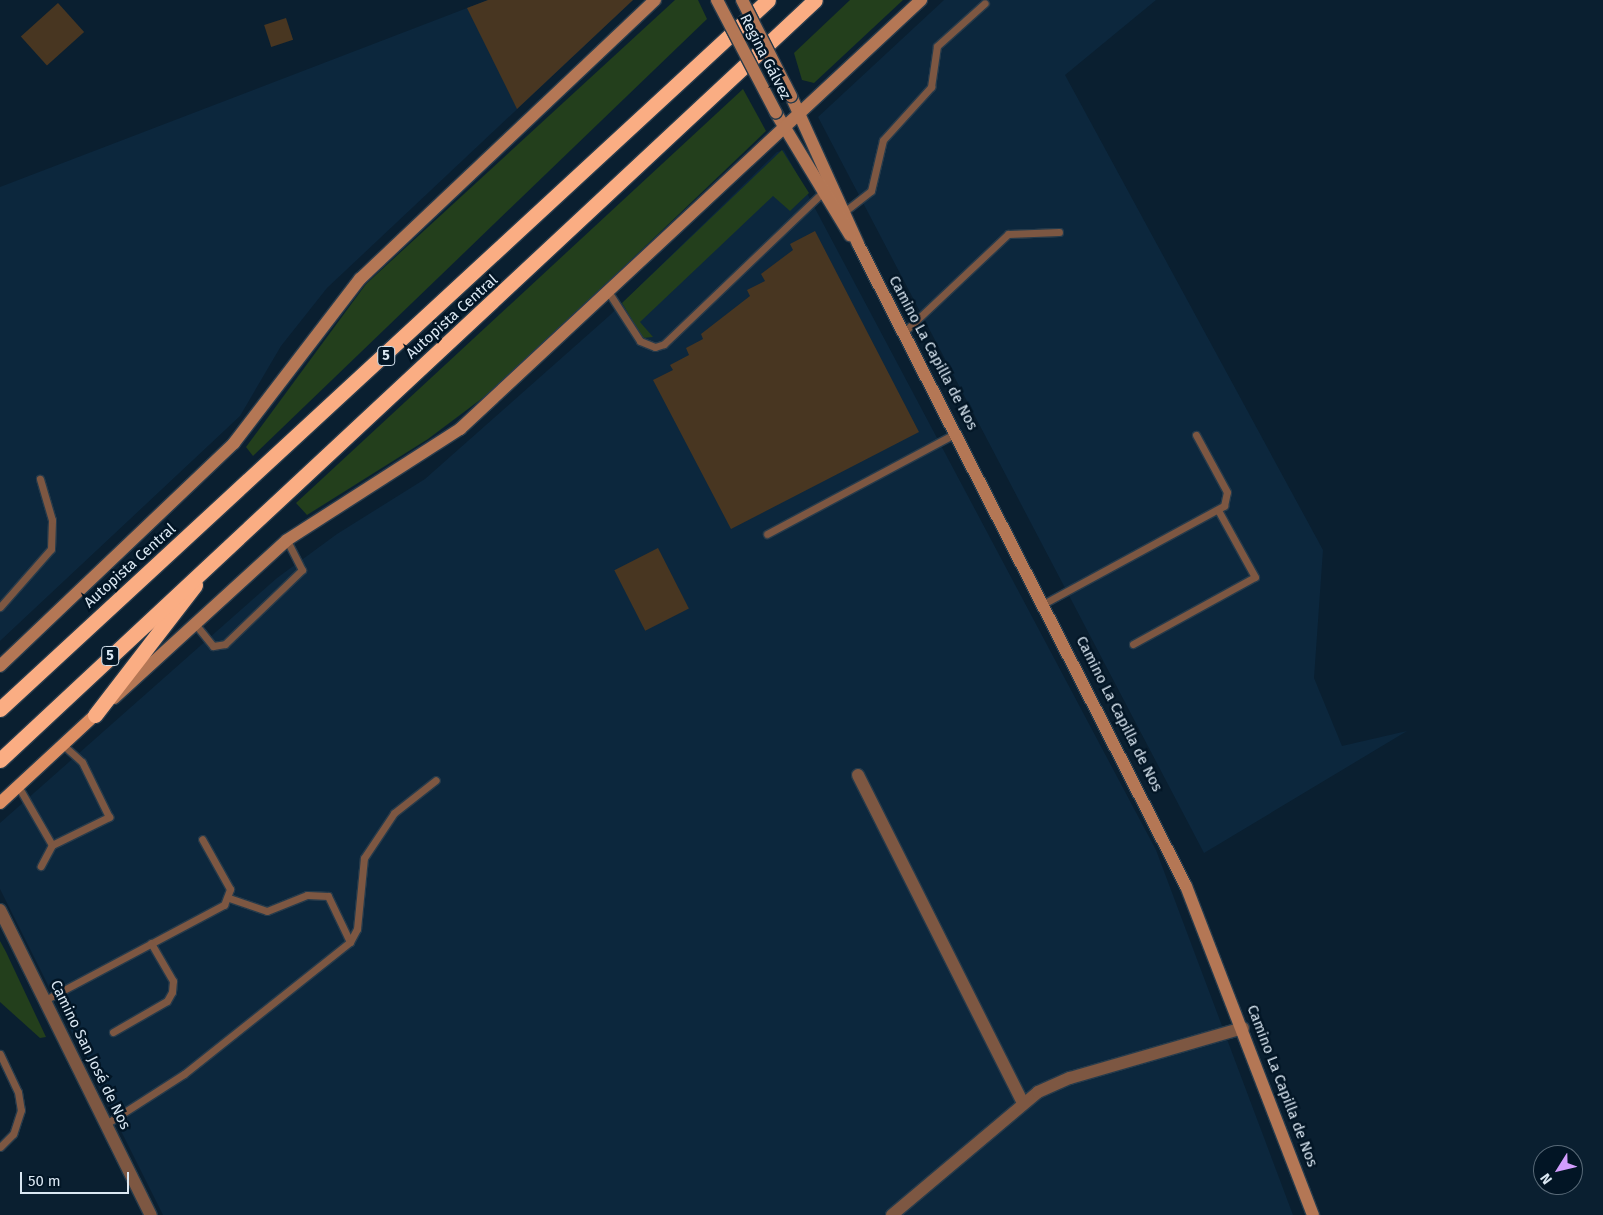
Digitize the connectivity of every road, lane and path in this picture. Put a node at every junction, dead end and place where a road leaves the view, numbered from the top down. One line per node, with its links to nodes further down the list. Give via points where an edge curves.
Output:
1 (655, 0): 27 (main road, via 360,279 234,443)
2 (717, 0): 9 (main road, Regina Gálvez, bridge)
3 (742, 0): 8 (main road, Regina Gálvez, bridge)
4 (768, 0): 28 (highway, Autopista Central / 5)
5 (815, 0): 22 (highway, Autopista Central / 5, via 540,260)
6 (922, 0): 8 (main road)
7 (985, 3): 11 (lane, via 937,46 931,87 883,140 870,191)
8 (798, 115): 9 (main road); 11 (main road, Camino La Capilla de Nos)
9 (784, 128): 10 (main road, Camino La Capilla de Nos); 14 (main road)
10 (821, 194): 13 (main road, Camino La Capilla de Nos); 14 (lane, via 660,346 640,341)
11 (844, 212): 13 (main road, Camino La Capilla de Nos)
12 (1059, 232): 15 (lane, via 1008,234)
13 (858, 244): 15 (main road, Camino La Capilla de Nos)
14 (609, 293): 21 (main road, via 460,429)
15 (904, 332): 16 (main road, Camino La Capilla de Nos)
16 (957, 433): 20 (lane); 23 (main road, Camino La Capilla de Nos)
17 (1196, 436): 19 (lane, via 1227,492 1226,502)
18 (40, 479): 24 (lane, via 52,520 51,549)
19 (1218, 510): 23 (lane); 26 (lane, via 1254,577)
20 (767, 534)
21 (287, 540): 25 (main road); 25 (lane, via 302,570 225,644 213,646)
22 (220, 552): 29 (highway); 31 (highway, Autopista Central / 5)
23 (1045, 603): 44 (main road, Camino La Capilla de Nos, via 1186,886)
24 (0, 607)
25 (196, 625): 29 (main road)
26 (1133, 644)
27 (0, 666)
28 (0, 709)
29 (95, 715): 30 (main road)
30 (63, 745): 34 (main road); 37 (lane, via 82,762 110,817)
31 (0, 760)
32 (858, 775): 47 (street)
33 (436, 780): 41 (lane, via 394,813 364,858 357,929)
34 (18, 786): 35 (main road); 37 (lane)
35 (0, 803)
36 (202, 839): 39 (lane, via 230,889)
37 (52, 845): 38 (lane)
38 (40, 866)
39 (229, 898): 41 (lane, via 268,911 308,895 328,896); 42 (lane, via 224,905)
40 (0, 910): 43 (street, Camino San José de Nos)
41 (350, 942): 48 (lane, via 184,1074)
42 (152, 943): 43 (lane); 45 (lane, via 172,982 172,992 167,1001)
43 (45, 1000): 48 (street, Camino San José de Nos)
44 (1243, 1028): 47 (street, via 1070,1078); 52 (main road, Camino La Capilla de Nos)
45 (113, 1032)
46 (0, 1054): 49 (lane, via 18,1092 21,1110 13,1134)
47 (1023, 1103): 51 (street)
48 (106, 1124): 50 (street, Camino San José de Nos)
49 (0, 1147)
50 (151, 1215)
51 (892, 1215)
52 (1313, 1215)

